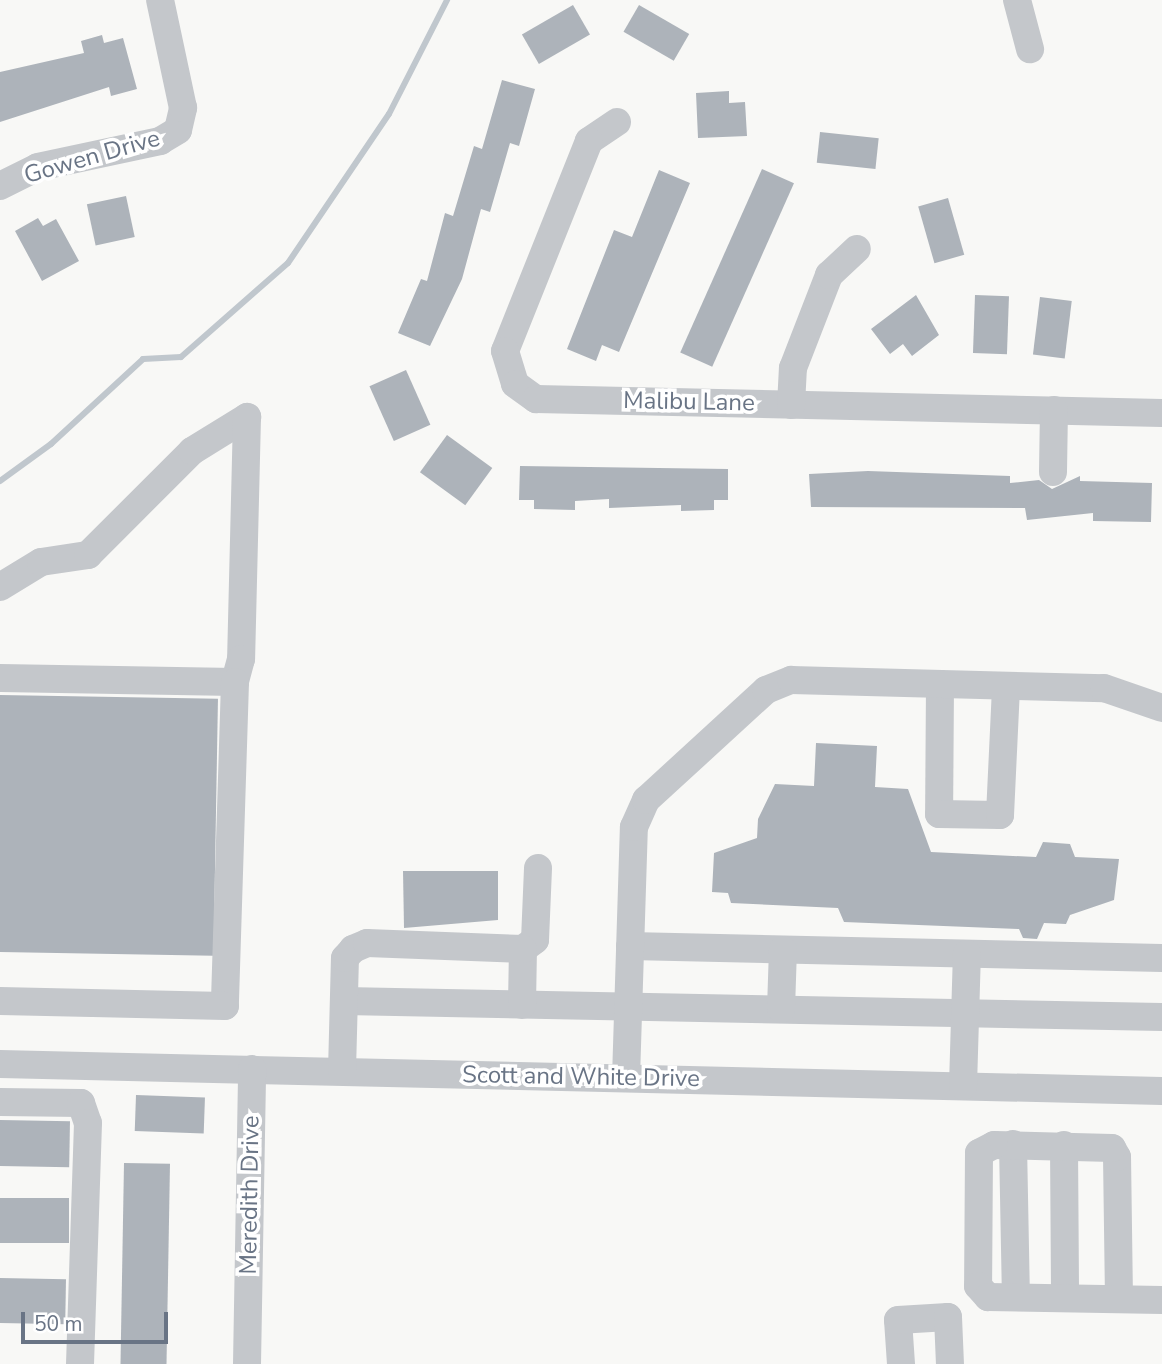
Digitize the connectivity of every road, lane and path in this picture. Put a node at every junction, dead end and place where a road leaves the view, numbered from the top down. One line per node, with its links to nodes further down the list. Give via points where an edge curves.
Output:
1 (160, 0): 5 (street, Gowen Drive, via 183,108 178,130 160,141 38,167)
2 (1017, 0): 3 (street)
3 (1030, 49)
4 (617, 122): 7 (street, Malibu Lane, via 589,141 505,352 515,384 536,399)
5 (0, 186)
6 (858, 249): 7 (street, via 829,275 793,368)
7 (791, 404): 8 (street, Malibu Lane)
8 (1054, 410): 9 (street, Malibu Lane); 10 (street)
9 (1162, 413)
10 (1053, 472)
11 (0, 587): 13 (street, via 41,562 88,555 192,452 247,417 241,659)
12 (0, 678): 13 (street)
13 (235, 682): 23 (street, via 225,1006)
14 (940, 684): 15 (street); 15 (street, via 939,814 1000,815); 18 (street, via 791,680 766,690 638,814)
15 (1006, 686): 16 (street, via 1125,691)
16 (1162, 708)
17 (538, 868): 19 (street, via 536,940)
18 (630, 946): 20 (street); 26 (street)
19 (523, 949): 24 (street, via 367,943 345,958); 25 (street)
20 (783, 950): 21 (street); 27 (street)
21 (967, 954): 22 (street); 28 (street)
22 (1162, 958)
23 (0, 1001)
24 (344, 1001): 25 (street); 32 (street)
25 (522, 1005): 26 (street)
26 (629, 1007): 27 (street); 33 (street)
27 (781, 1010): 28 (street)
28 (965, 1013): 29 (street); 34 (street)
29 (1162, 1017)
30 (0, 1064): 31 (street, Scott and White Drive)
31 (251, 1069): 32 (street, Scott and White Drive); 44 (street, Meredith Drive)
32 (342, 1071): 33 (street, Scott and White Drive)
33 (626, 1078): 34 (street, Scott and White Drive)
34 (962, 1086): 35 (street, Scott and White Drive)
35 (1162, 1091)
36 (0, 1102): 43 (street, via 81,1103 88,1123)
37 (1013, 1144): 38 (street); 39 (street); 39 (street, via 979,1153 978,1286 988,1297)
38 (1064, 1145): 40 (street); 41 (street, via 1106,1145 1117,1157)
39 (1016, 1297): 40 (street)
40 (1065, 1298): 41 (street)
41 (1119, 1298): 42 (street)
42 (1162, 1300)
43 (80, 1364)
44 (247, 1364)
45 (901, 1364): 46 (street, via 898,1320 948,1317)
46 (950, 1364)

